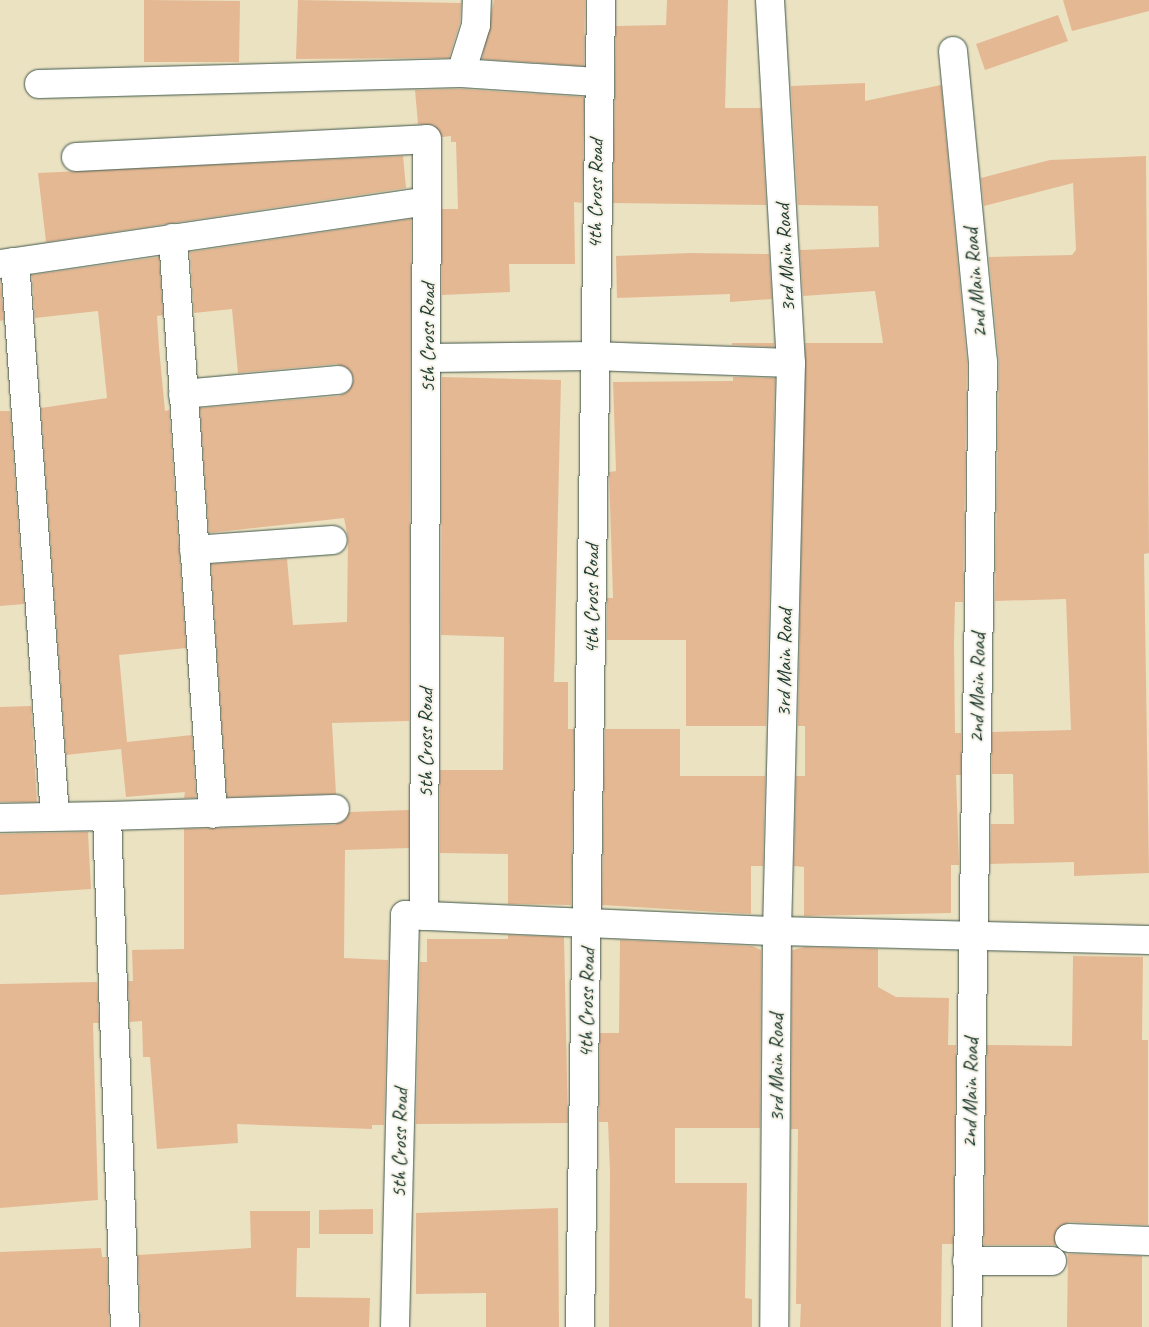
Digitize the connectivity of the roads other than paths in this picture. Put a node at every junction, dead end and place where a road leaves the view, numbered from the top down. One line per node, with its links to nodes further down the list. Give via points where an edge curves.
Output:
1 (477, 0): 5 (street, via 476,24)
2 (600, 0): 6 (street, 4th Cross Road)
3 (770, 0): 14 (street, 3rd Main Road)
4 (953, 50): 27 (street, 2nd Main Road, via 983,362)
5 (461, 73): 6 (street); 7 (street)
6 (597, 82): 12 (street, 4th Cross Road)
7 (39, 84)
8 (76, 157): 9 (street, 5th Cross Road, via 427,139)
9 (427, 201): 10 (street); 13 (street, 5th Cross Road)
10 (173, 238): 11 (street); 16 (street)
11 (7, 263): 21 (street)
12 (592, 356): 13 (street); 14 (street); 25 (street, 4th Cross Road)
13 (427, 358): 24 (street, 5th Cross Road)
14 (791, 363): 26 (street, 3rd Main Road)
15 (338, 380): 16 (street)
16 (183, 394): 18 (street)
17 (333, 540): 18 (street)
18 (194, 550): 20 (street)
19 (335, 808): 20 (street)
20 (212, 814): 22 (street)
21 (55, 816): 22 (street); 23 (street)
22 (107, 816): 33 (street)
23 (0, 818)
24 (424, 916): 25 (street); 34 (street, 5th Cross Road, via 405,915)
25 (588, 924): 26 (street); 35 (street, 4th Cross Road)
26 (777, 931): 27 (street); 36 (street, 3rd Main Road)
27 (973, 935): 28 (street); 31 (street, 2nd Main Road)
28 (1149, 940)
29 (1068, 1238): 30 (street)
30 (1149, 1241)
31 (967, 1261): 32 (street); 37 (street, 2nd Main Road)
32 (1052, 1261)
33 (125, 1327)
34 (395, 1327)
35 (580, 1327)
36 (774, 1327)
37 (967, 1327)

